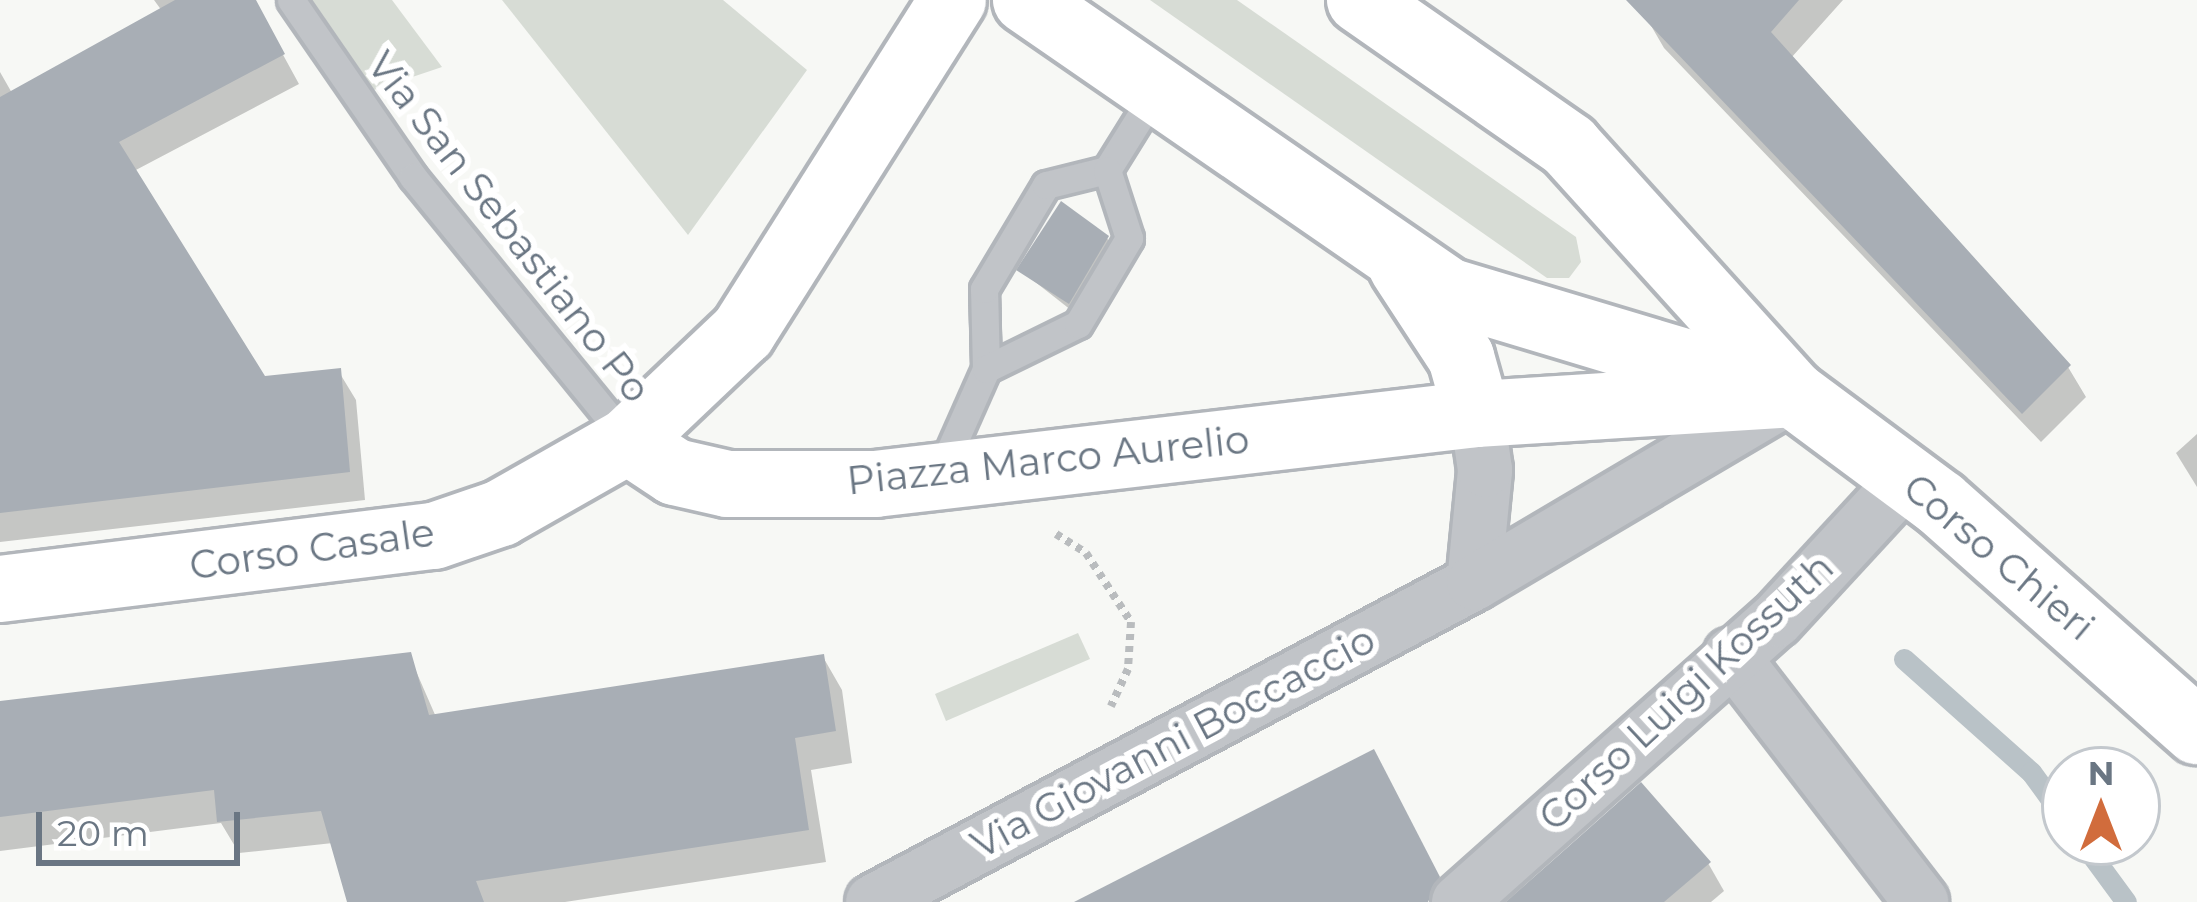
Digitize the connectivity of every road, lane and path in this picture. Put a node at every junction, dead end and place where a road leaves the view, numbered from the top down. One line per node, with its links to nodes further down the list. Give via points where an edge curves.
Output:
1 (291, 0): 11 (lane, Via San Sebastiano Po, via 413,177)
2 (953, 0): 11 (main road, Corso Casale, via 742,332)
3 (1026, 0): 5 (main road)
4 (1360, 0): 9 (main road, via 1569,146)
5 (1158, 88): 6 (lane); 7 (main road)
6 (1106, 170): 8 (lane, via 1046,184 984,289); 8 (lane, via 1129,238 1078,324)
7 (1396, 260): 9 (main road, via 1448,291); 10 (main road, via 1461,357)
8 (986, 370): 12 (lane)
9 (1793, 394): 10 (main road, Piazza Marco Aurelio); 13 (main road, Corso Chieri); 14 (street, Via Giovanni Boccaccio)
10 (1477, 414): 12 (main road, Piazza Marco Aurelio); 14 (street, via 1485,470)
11 (628, 441): 12 (main road, Piazza Marco Aurelio, via 675,472 728,484); 15 (main road, Corso Casale, via 501,514 434,536)
12 (960, 474): 18 (path, via 1086,553 1131,622 1128,669)
13 (1908, 477): 16 (street, Corso Luigi Kossuth, via 1776,620); 17 (main road, Corso Chieri)
14 (1474, 583): 18 (street, Via Giovanni Boccaccio)
15 (0, 589)
16 (1731, 655): 20 (street, Corso Luigi Kossuth); 21 (street)
17 (2197, 730)
18 (1083, 790): 19 (street, Via Giovanni Boccaccio)
19 (873, 902)
20 (1459, 902)
21 (1921, 902)

